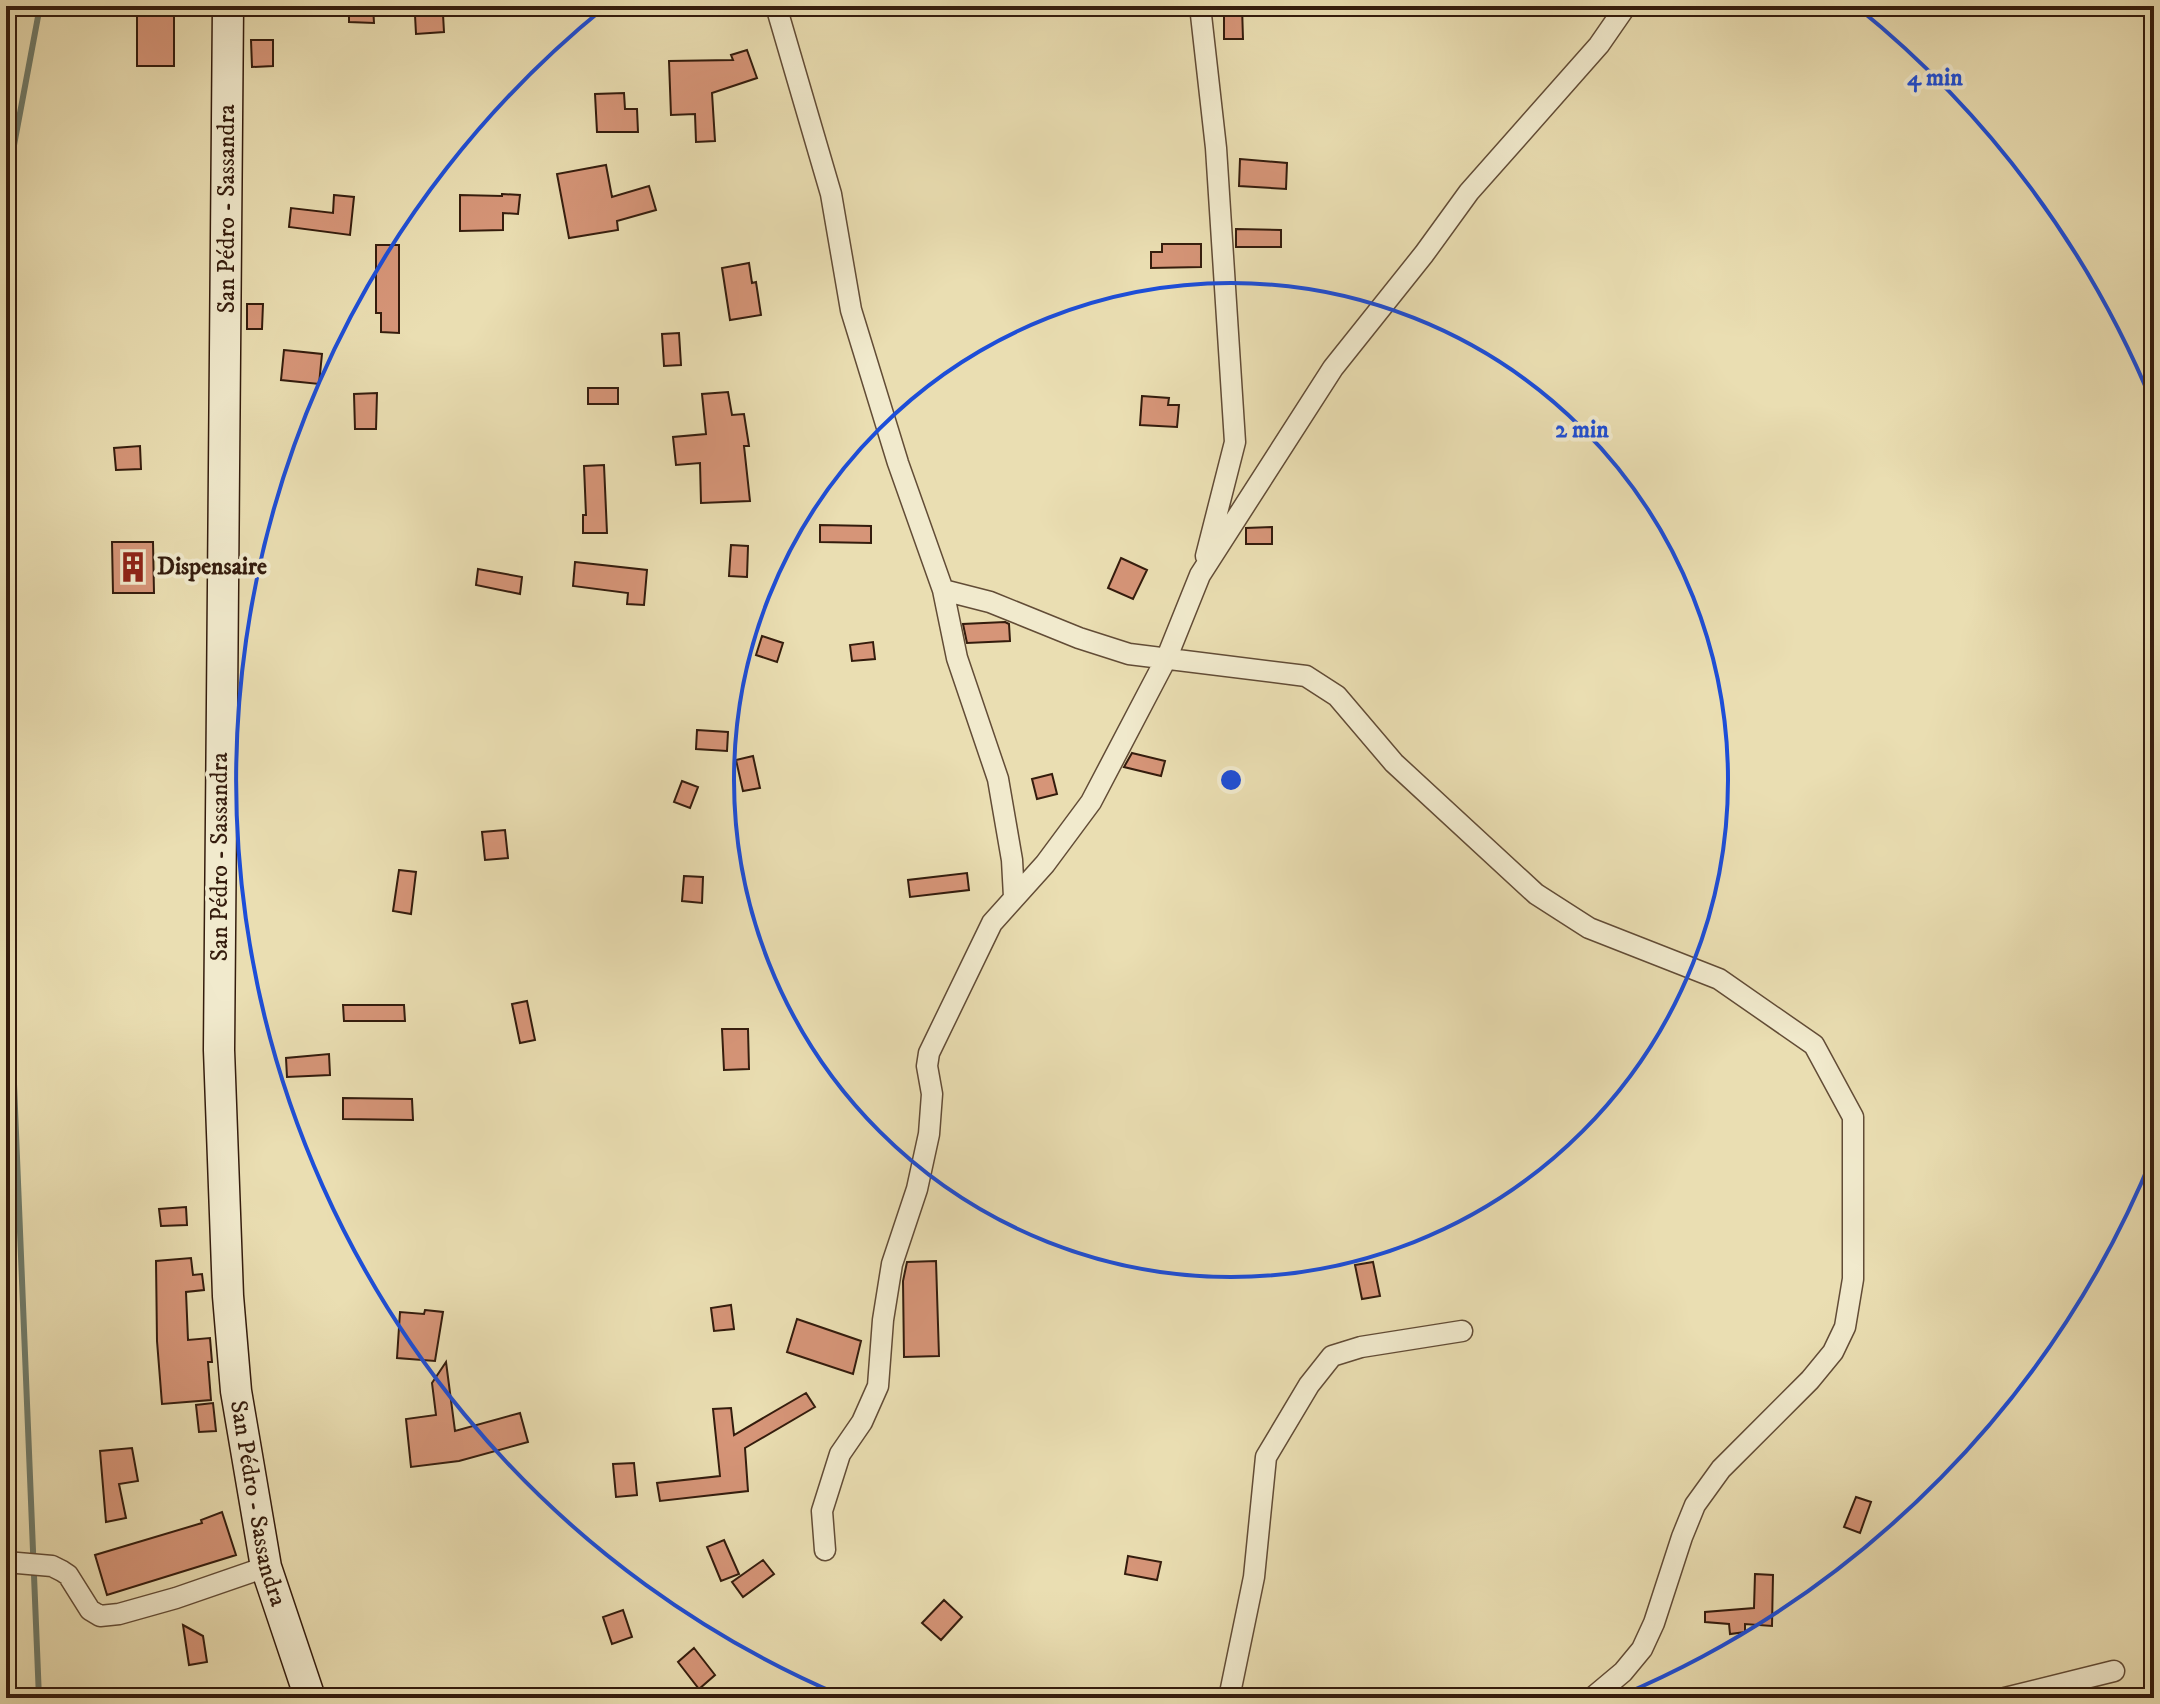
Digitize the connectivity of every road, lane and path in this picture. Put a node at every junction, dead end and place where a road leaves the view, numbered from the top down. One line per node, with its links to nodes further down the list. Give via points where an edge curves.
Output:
1 (228, 6): 12 (main road, San Pédro - Sassandra, via 220,1079 236,1391)
2 (776, 6): 6 (street, via 831,194 851,310)
3 (1200, 6): 5 (street, via 1216,148 1235,442)
4 (1626, 6): 5 (street, via 1599,45 1469,192 1333,368)
5 (1200, 575): 7 (street)
6 (943, 590): 7 (street, via 1129,654); 8 (street, via 957,658 998,779)
7 (1167, 657): 8 (street, via 1091,802); 16 (street, via 1306,676 1337,696 1394,763 1536,894 1589,928 1719,979 1814,1045 1853,1117 1853,1279 1845,1327 1810,1380 1721,1469 1695,1505 1642,1649)
8 (1014, 897): 10 (street, via 992,923 929,1053 929,1134 892,1264 878,1386 840,1454 822,1511)
9 (1462, 1331): 15 (street, via 1332,1356 1309,1385 1266,1457 1254,1577)
10 (825, 1550)
11 (6, 1562): 12 (street, via 62,1571 100,1616 176,1598)
12 (266, 1567): 14 (main road, San Pédro - Sassandra)
13 (2114, 1671): 17 (street)
14 (310, 1698)
15 (1229, 1698)
16 (1592, 1698)
17 (2005, 1698)

